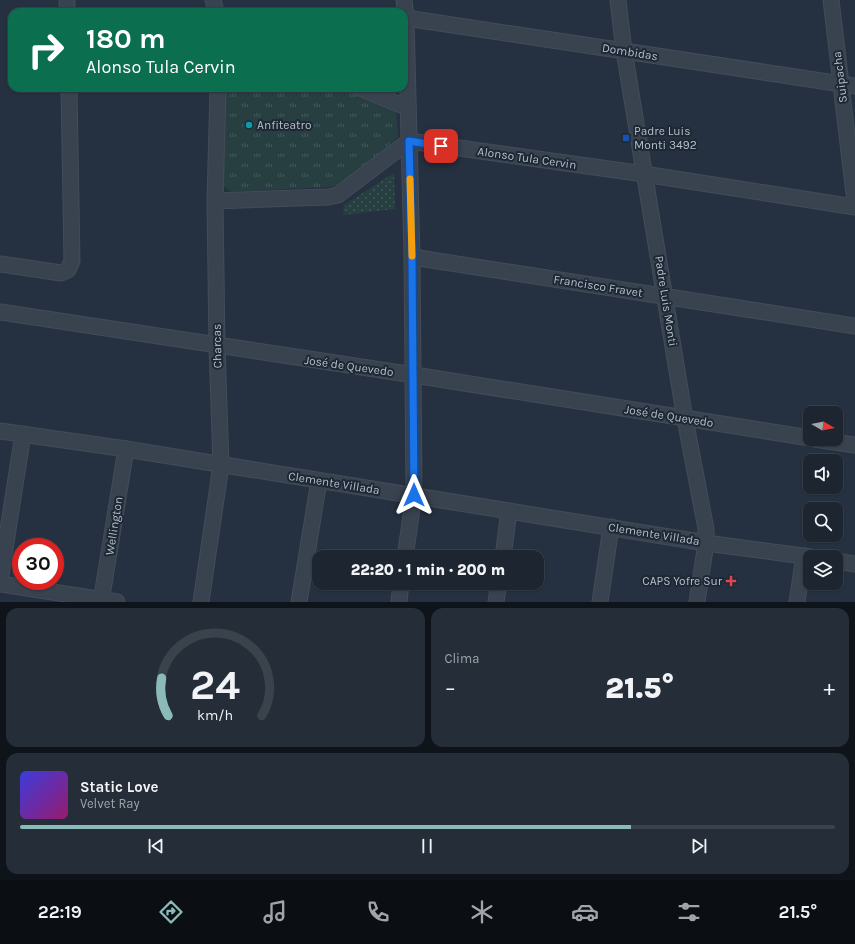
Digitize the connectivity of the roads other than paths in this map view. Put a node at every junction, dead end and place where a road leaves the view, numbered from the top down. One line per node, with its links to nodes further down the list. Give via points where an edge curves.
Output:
1 (618, 0): 4 (street, Padre Luis Monti)
2 (831, 0): 5 (street, Suipacha)
3 (408, 18): 4 (street, Dombidas)
4 (624, 51): 5 (street, Dombidas); 12 (street, Padre Luis Monti)
5 (848, 85): 14 (street, Suipacha)
6 (69, 92): 17 (street, via 72,261 68,270 60,273)
7 (218, 92): 13 (street, Charcas)
8 (370, 92): 10 (street)
9 (408, 92): 10 (street)
10 (408, 108): 11 (street)
11 (409, 141): 12 (street, Alonso Tula Cervin); 13 (street, via 338,194 328,197); 16 (street)
12 (644, 174): 15 (street, Alonso Tula Cervin); 18 (street, Padre Luis Monti)
13 (215, 202): 21 (street, Charcas)
14 (855, 202)
15 (855, 206)
16 (412, 257): 18 (street, Francisco Fravet); 22 (street)
17 (0, 264)
18 (665, 297): 20 (street, Francisco Fravet); 23 (street, Padre Luis Monti)
19 (3, 313): 21 (street, José de Quevedo)
20 (855, 326)
21 (216, 346): 22 (street, José de Quevedo); 30 (street, Charcas)
22 (414, 375): 23 (street, José de Quevedo); 32 (street)
23 (685, 419): 26 (street, José de Quevedo); 35 (street, Padre Luis Monti, via 706,529)
24 (0, 432): 25 (street, Clemente Villada)
25 (23, 434): 29 (street, Clemente Villada); 42 (street)
26 (803, 437)
27 (843, 443): 28 (street)
28 (855, 445)
29 (126, 449): 30 (street, Clemente Villada); 45 (street, Wellington)
30 (221, 465): 31 (street, Clemente Villada); 47 (street, Charcas)
31 (319, 481): 32 (street, Clemente Villada); 48 (street)
32 (414, 495): 33 (street, Clemente Villada); 36 (street)
33 (509, 511): 34 (street, Clemente Villada); 37 (street)
34 (611, 527): 35 (street, Clemente Villada); 51 (street)
35 (706, 543): 38 (street, Clemente Villada); 52 (street, Padre Luis Monti)
36 (406, 550)
37 (503, 550)
38 (803, 555)
39 (843, 562): 40 (street)
40 (855, 564)
41 (803, 577): 53 (street)
42 (0, 582): 45 (street)
43 (400, 590): 49 (street)
44 (498, 590): 50 (street)
45 (102, 601): 46 (street)
46 (117, 602)
47 (201, 602)
48 (299, 602)
49 (398, 602)
50 (496, 602)
51 (600, 602)
52 (697, 602)
53 (797, 602)

